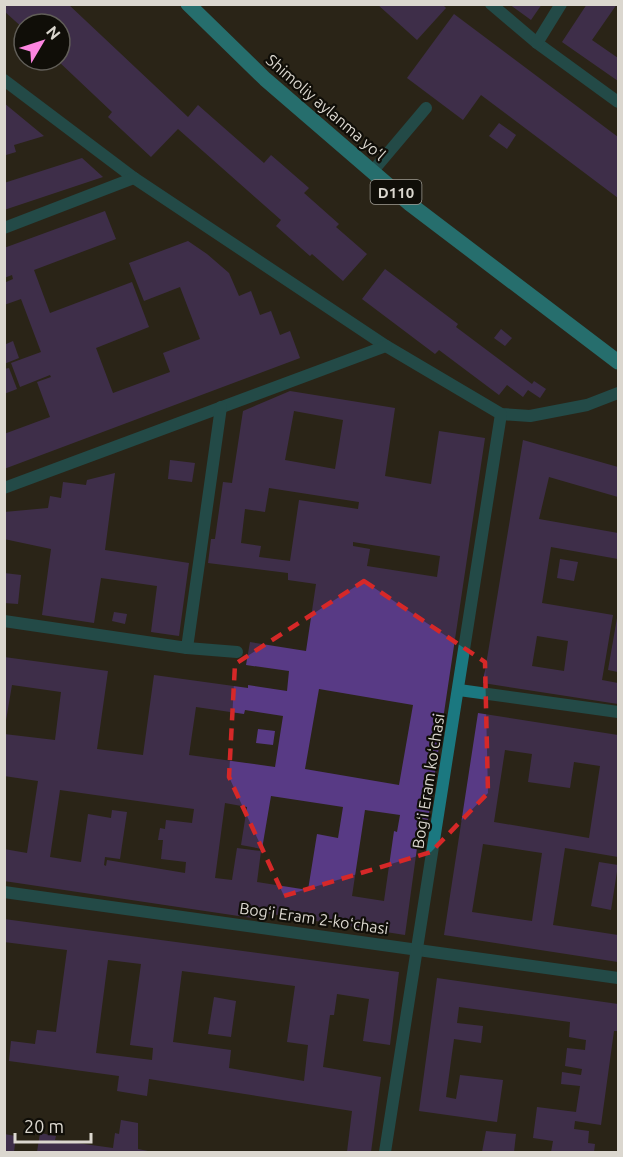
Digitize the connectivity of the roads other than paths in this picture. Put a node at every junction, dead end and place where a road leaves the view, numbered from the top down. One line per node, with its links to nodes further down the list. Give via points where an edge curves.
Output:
1 (188, 4): 8 (main road, Shimoliy aylanma yoʻl / D110, via 265,79)
2 (491, 4): 4 (street)
3 (561, 4): 4 (street)
4 (537, 43): 6 (street)
5 (4, 80): 9 (street)
6 (618, 102)
7 (426, 108): 8 (street)
8 (372, 172): 12 (main road, Shimoliy aylanma yoʻl / D110)
9 (134, 178): 10 (street); 11 (street)
10 (4, 228)
11 (386, 346): 14 (street); 15 (street)
12 (618, 362)
13 (618, 393): 15 (street, via 587,405 530,416)
14 (220, 407): 16 (street); 18 (street)
15 (501, 414): 20 (street, Bogʻi Eram koʻchasi)
16 (4, 488)
17 (4, 621): 18 (street)
18 (188, 648): 19 (street)
19 (237, 652)
20 (459, 690): 21 (street); 23 (street, Bogʻi Eram koʻchasi)
21 (618, 712)
22 (4, 892): 23 (street, Bogʻi Eram 2-koʻchasi)
23 (417, 950): 24 (street, Bogʻi Eram 2-koʻchasi); 25 (street, Bogʻi Eram koʻchasi)
24 (618, 978)
25 (385, 1152)

